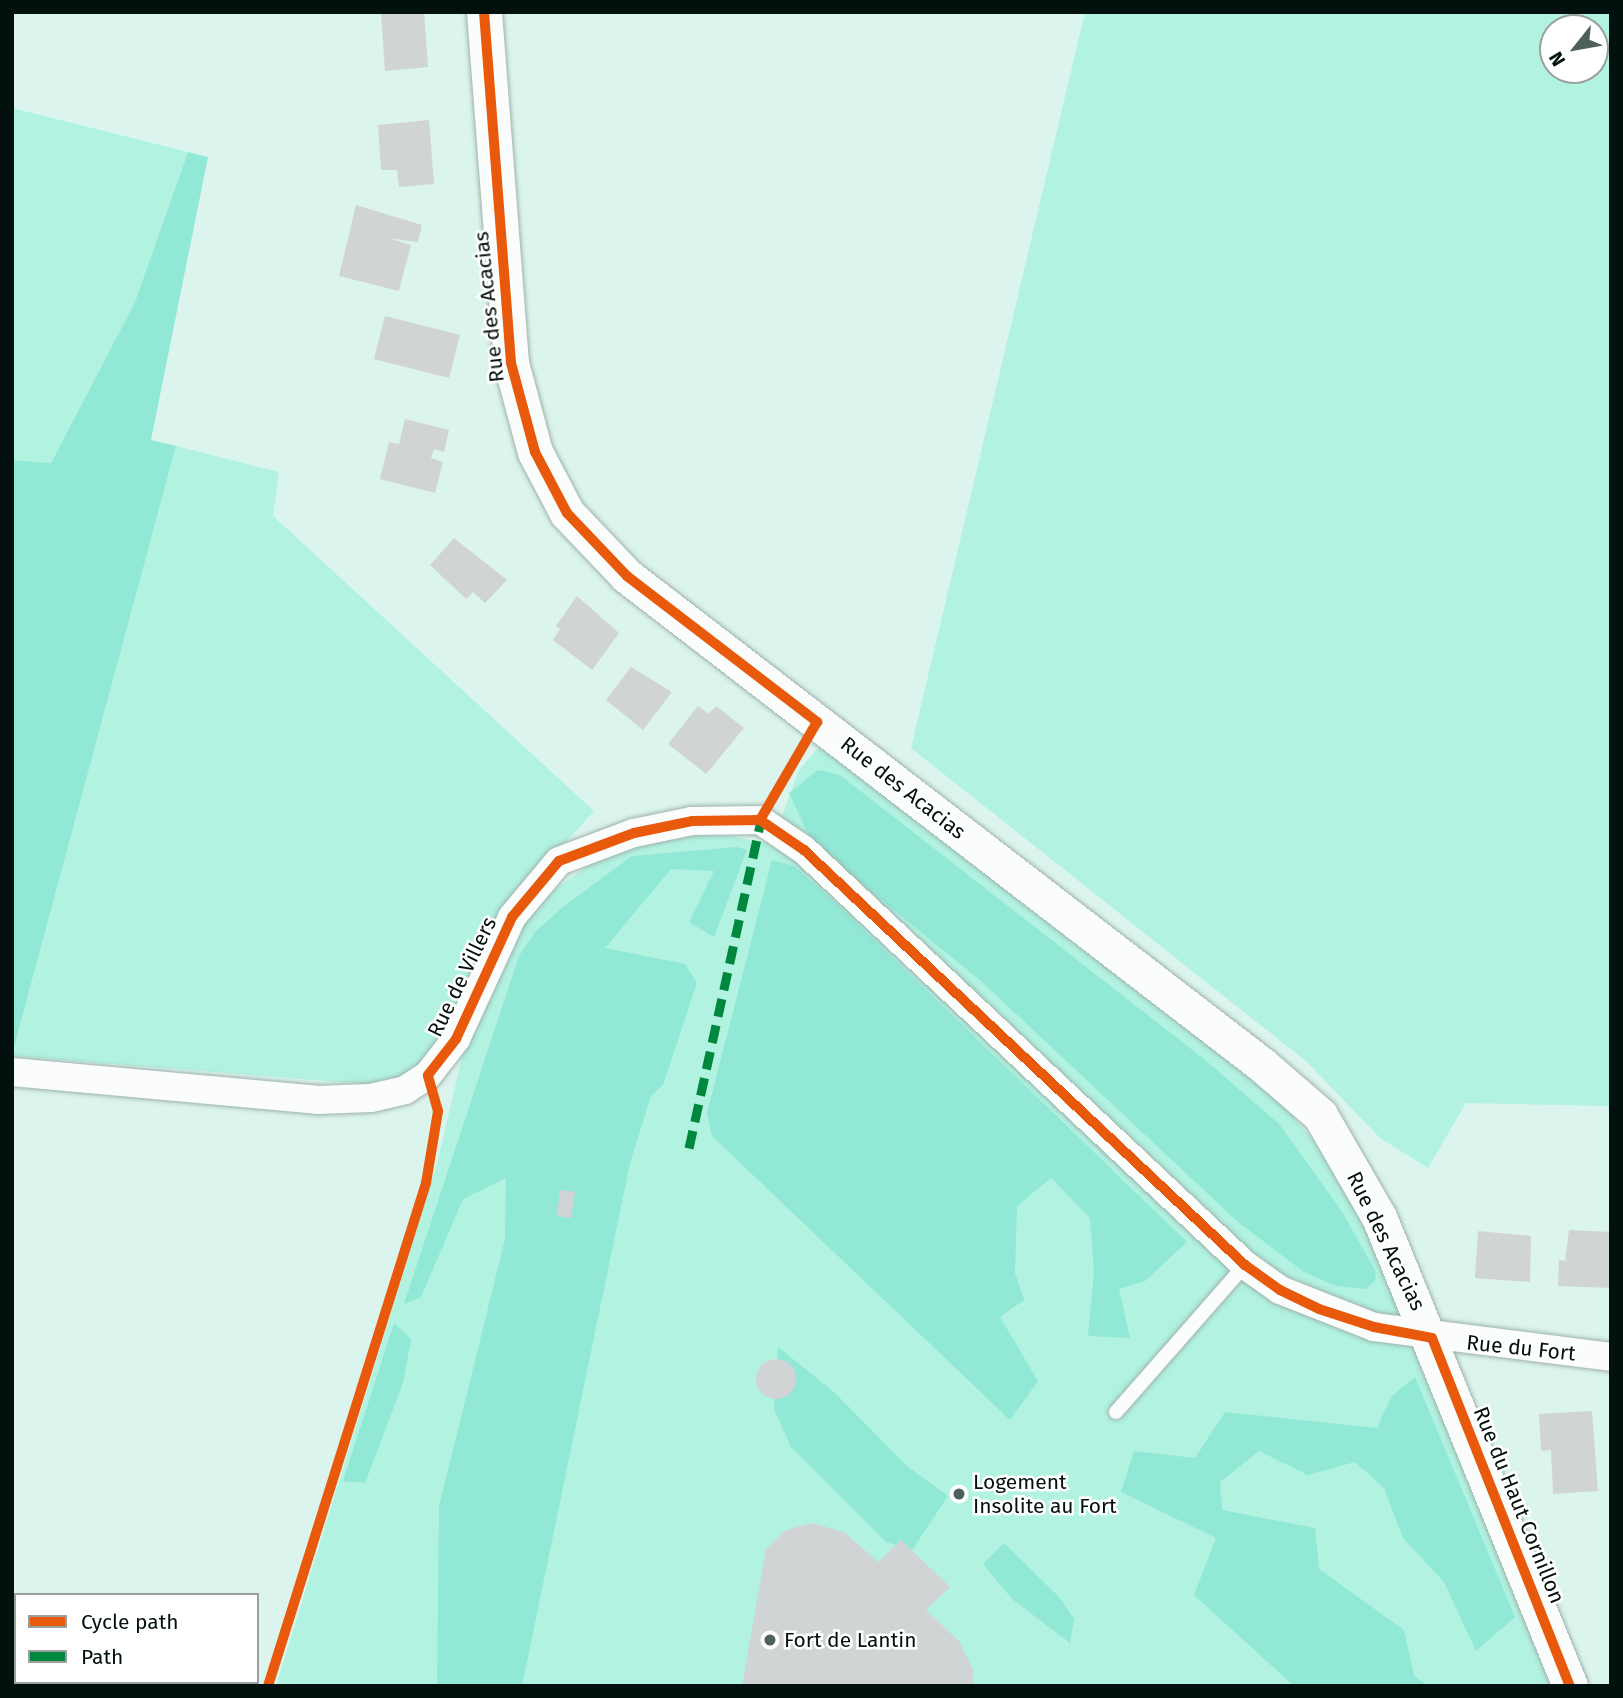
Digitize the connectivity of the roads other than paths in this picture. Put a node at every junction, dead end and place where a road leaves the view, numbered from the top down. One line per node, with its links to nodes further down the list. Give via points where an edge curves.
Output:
1 (484, 12): 5 (street, Rue des Acacias, via 511,363 535,452 568,513 627,576 1261,1064 1320,1115 1379,1217)
2 (760, 820): 3 (street, Rue de Villers, via 692,821 645,831 559,861 512,917 457,1040 428,1075 405,1090 371,1098 317,1100); 4 (street, Rue du Fort, via 804,850)
3 (12, 1072)
4 (1245, 1265): 5 (street, Rue du Fort, via 1280,1290 1319,1309 1374,1327); 7 (lane)
5 (1432, 1338): 6 (street, Rue du Fort); 8 (street, Rue du Haut Cornillon)
6 (1611, 1357)
7 (1116, 1412)
8 (1570, 1686)

